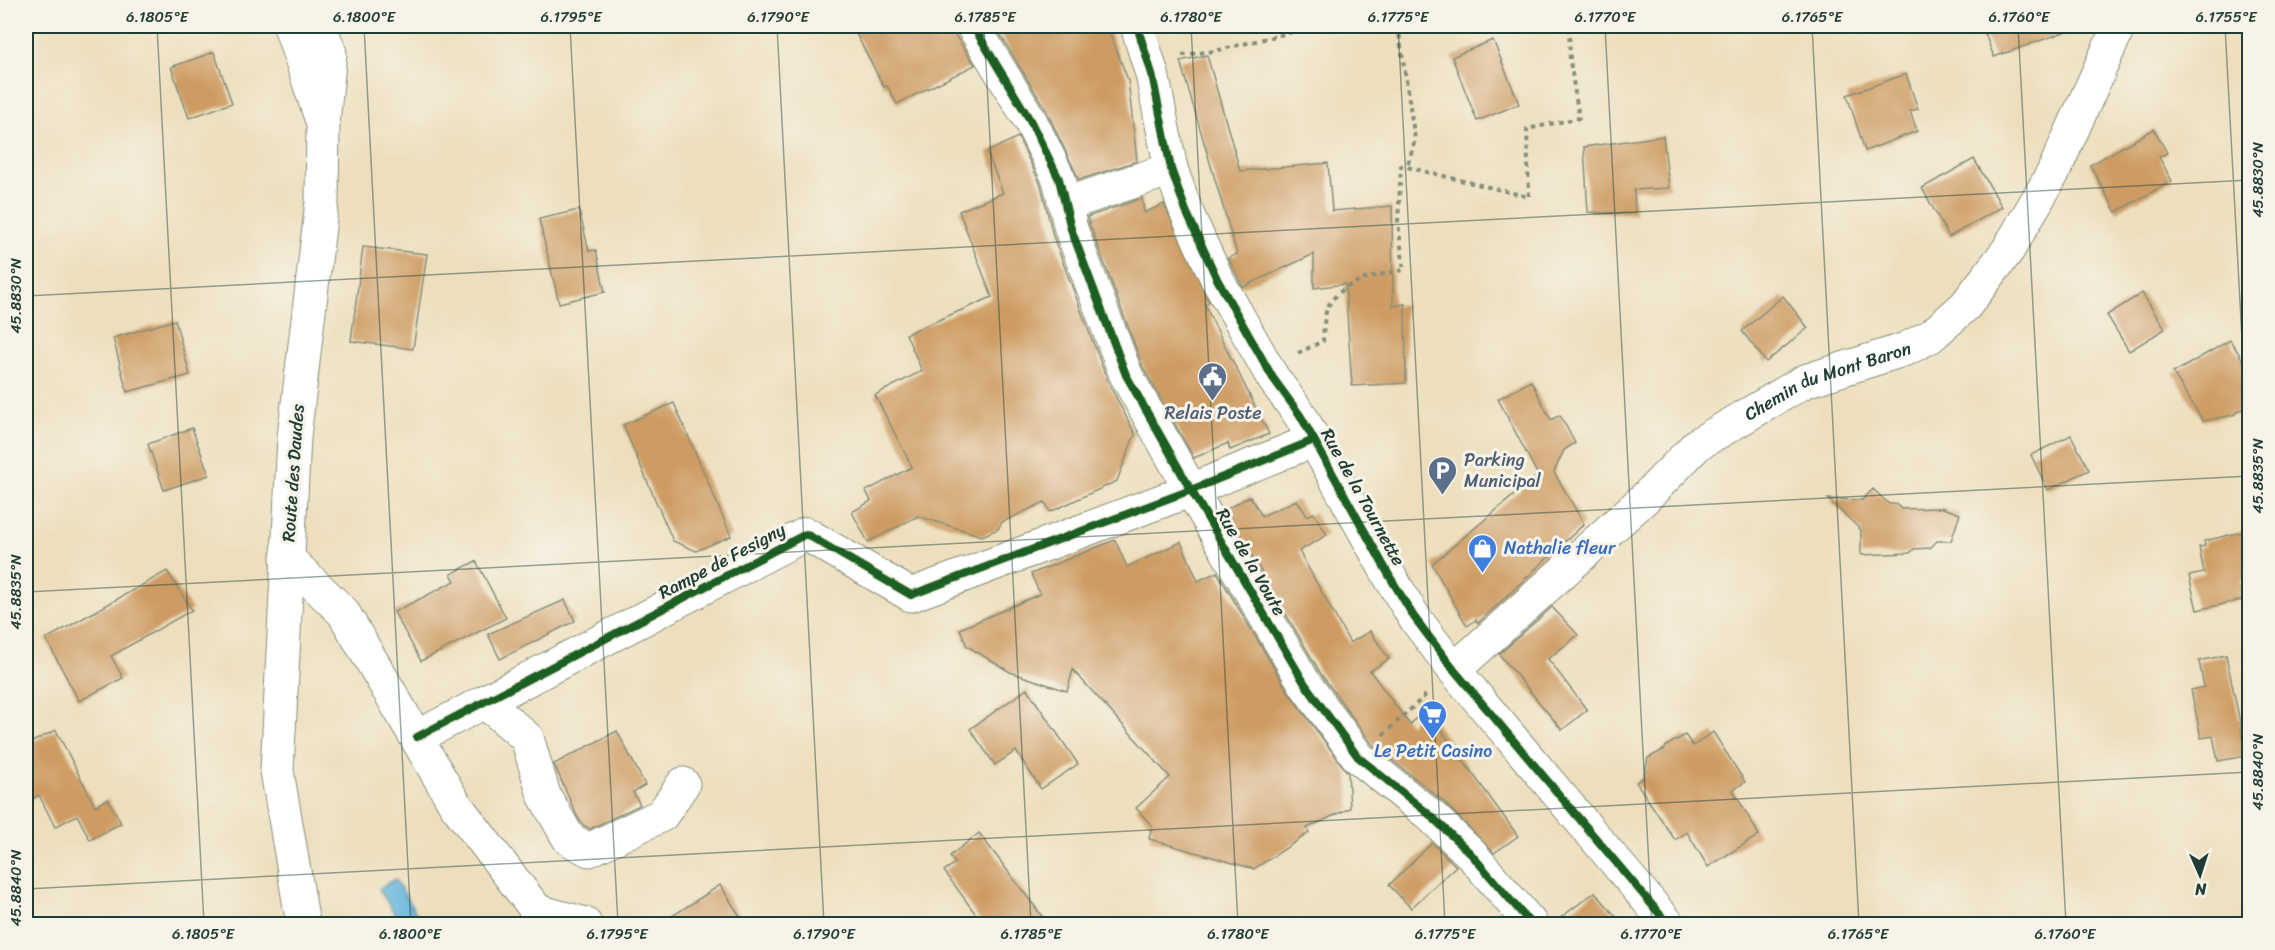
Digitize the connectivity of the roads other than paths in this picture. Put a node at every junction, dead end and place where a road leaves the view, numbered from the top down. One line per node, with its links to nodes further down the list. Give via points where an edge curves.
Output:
1 (290, 26): 6 (street, Route des Daudes)
2 (320, 26): 6 (street, via 330,53)
3 (973, 26): 8 (street, Rue de la Voute, via 1030,120 1059,179)
4 (1137, 26): 7 (street, Rue de la Tournette, via 1148,58)
5 (2119, 26): 12 (street, Chemin du Mont Baron, via 2053,173 2008,250 1965,306 1931,336 1905,349 1805,381 1698,444 1644,499)
6 (323, 124): 11 (street, Route des Daudes, via 322,202 294,437)
7 (1171, 169): 8 (street); 9 (street, Rue de la Tournette, via 1217,279 1267,368)
8 (1066, 204): 10 (street, Rue de la Voute, via 1071,229 1126,375)
9 (1314, 440): 10 (street, Rampe de Fesigny); 12 (street, Rue de la Tournette, via 1414,617)
10 (1191, 490): 13 (street, Rampe de Fesigny, via 910,595 806,534); 19 (street, Rue de la Voute, via 1305,684 1358,757 1471,854)
11 (287, 558): 14 (street, via 343,612); 17 (street, Route des Daudes, via 277,771)
12 (1454, 670): 20 (street, Rue de la Tournette)
13 (485, 702): 14 (street, Rampe de Fesigny); 15 (street, via 527,738 544,795 569,839 589,850 662,815)
14 (417, 736): 16 (street, via 455,804)
15 (683, 784)
16 (532, 913): 18 (street)
17 (303, 924)
18 (585, 924)
19 (1531, 924)
20 (1668, 924)

